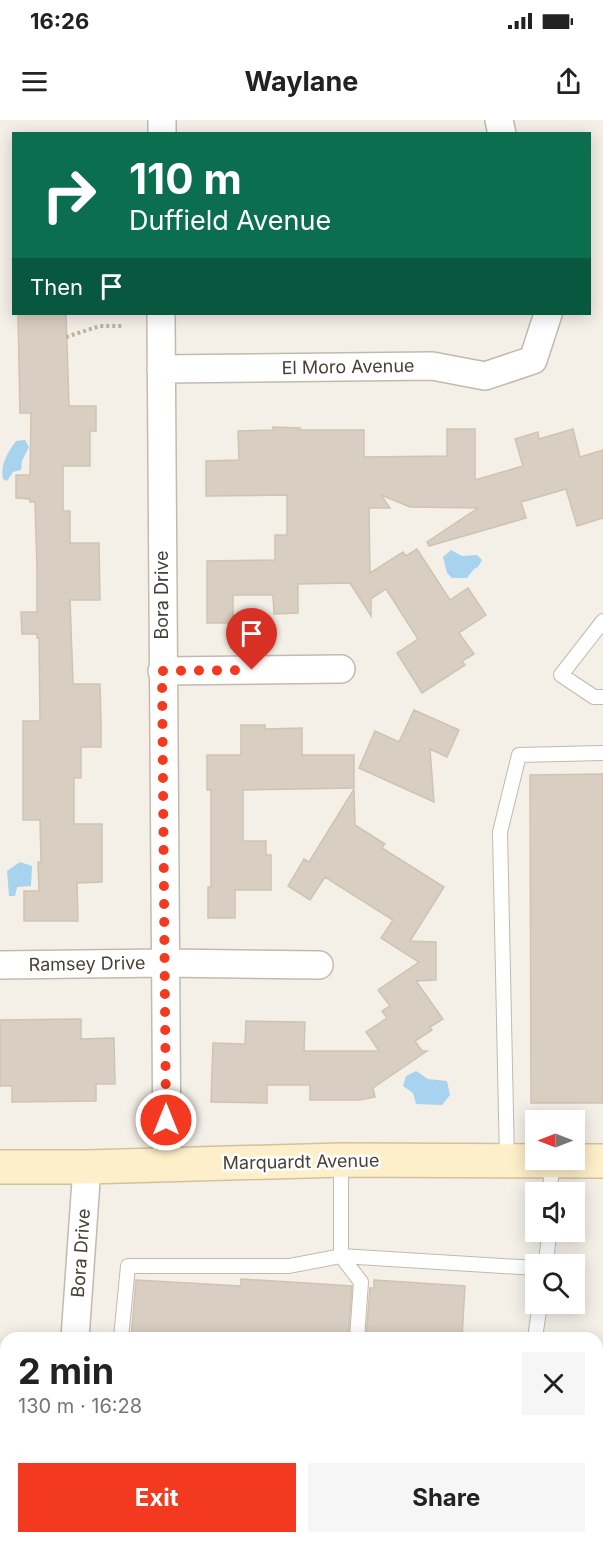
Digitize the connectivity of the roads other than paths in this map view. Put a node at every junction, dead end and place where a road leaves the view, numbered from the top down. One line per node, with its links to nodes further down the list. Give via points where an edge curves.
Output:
1 (161, 315): 3 (street, Bora Drive)
2 (548, 315): 3 (street, El Moro Avenue, via 533,360 484,376 432,366)
3 (160, 369): 6 (street, Bora Drive)
4 (603, 621): 7 (lane, via 561,675 594,697)
5 (341, 669): 6 (street)
6 (162, 671): 9 (street, Bora Drive)
7 (603, 697)
8 (603, 753): 13 (lane, via 519,755 500,832)
9 (165, 963): 10 (street, Ramsey Drive); 11 (street, Ramsey Drive); 15 (street, Bora Drive)
10 (0, 964)
11 (319, 965)
12 (341, 1160): 13 (street, Marquardt Avenue); 15 (street, Marquardt Avenue); 19 (lane)
13 (507, 1161): 18 (street, Marquardt Avenue)
14 (603, 1161): 18 (street, Marquardt Avenue)
15 (167, 1165): 17 (street, Marquardt Avenue)
16 (0, 1167): 17 (street, Marquardt Avenue)
17 (87, 1167): 22 (street, Bora Drive)
18 (551, 1177)
19 (341, 1256): 20 (lane); 23 (lane, via 289,1266 128,1266); 24 (lane, via 361,1282)
20 (525, 1267)
21 (539, 1314): 25 (lane)
22 (75, 1332)
23 (122, 1332)
24 (357, 1332)
25 (536, 1332)

